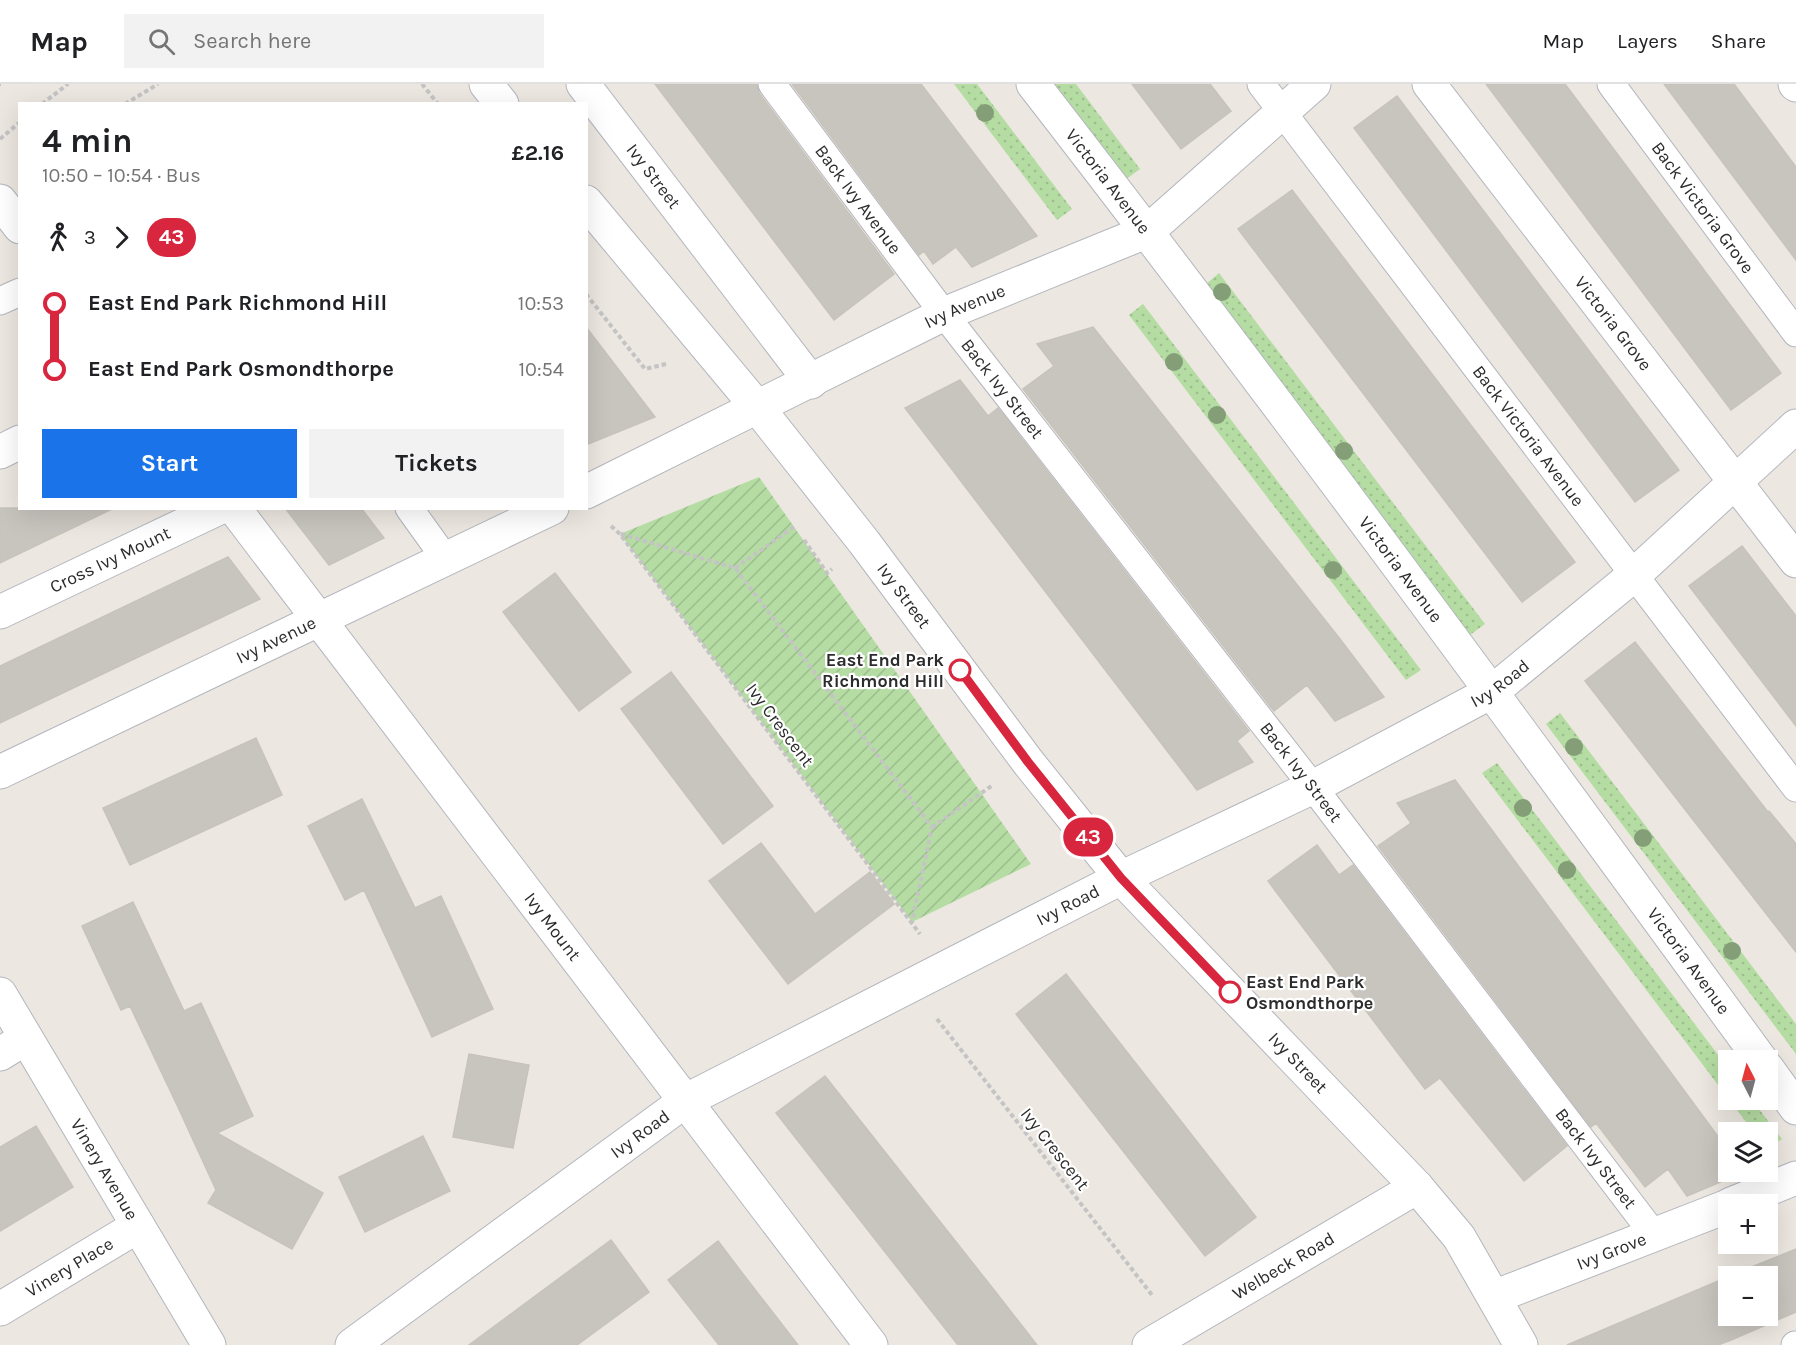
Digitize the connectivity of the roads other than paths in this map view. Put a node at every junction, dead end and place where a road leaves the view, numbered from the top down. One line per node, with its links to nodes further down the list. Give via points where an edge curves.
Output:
1 (486, 84): 9 (street)
2 (583, 84): 19 (street, Ivy Street)
3 (772, 84): 17 (lane, Back Ivy Avenue)
4 (1033, 84): 14 (street, Victoria Avenue)
5 (1261, 84): 10 (lane, Back Victoria Avenue)
6 (1314, 84): 10 (street, Ivy Avenue)
7 (1429, 84): 24 (street, Victoria Grove)
8 (1611, 84): 18 (lane, Back Victoria Grove)
9 (500, 102)
10 (1282, 111): 14 (street, Ivy Avenue); 32 (lane, Back Victoria Avenue)
11 (0, 201): 13 (street)
12 (588, 204): 20 (street, Ivy Street)
13 (18, 224)
14 (1148, 231): 17 (street, Ivy Avenue); 35 (street, Victoria Avenue)
15 (18, 293): 16 (lane)
16 (0, 301)
17 (944, 314): 19 (street, Ivy Avenue); 37 (lane, Back Ivy Street)
18 (1796, 333)
19 (811, 382): 20 (street, Ivy Avenue)
20 (758, 408): 25 (street, Ivy Avenue); 39 (street, Ivy Street)
21 (1796, 426): 24 (street, Ivy Road)
22 (18, 443): 23 (street)
23 (0, 452)
24 (1736, 482): 31 (street, Victoria Grove); 32 (street, Ivy Road)
25 (595, 505)
26 (215, 510): 33 (street, Cross Ivy Mount)
27 (236, 510): 34 (street, Ivy Mount)
28 (411, 510): 30 (lane)
29 (548, 510): 30 (street, Ivy Avenue)
30 (447, 561): 34 (street, Ivy Avenue)
31 (1796, 561)
32 (1634, 575): 35 (street, Ivy Road); 38 (lane, Back Victoria Avenue)
33 (0, 612)
34 (319, 620): 36 (street, Ivy Avenue); 44 (street, Ivy Mount)
35 (1493, 691): 37 (street, Ivy Road); 42 (street, Victoria Avenue)
36 (0, 772)
37 (1313, 787): 39 (street, Ivy Road); 51 (lane, Back Ivy Street)
38 (1796, 788)
39 (1121, 878): 44 (street, Ivy Road); 47 (street, Ivy Street)
40 (0, 994): 41 (street, Vinery Avenue)
41 (13, 1046): 50 (street, Vinery Avenue)
42 (1754, 1050)
43 (1778, 1083): 45 (street)
44 (685, 1101): 55 (street, Ivy Road); 56 (street, Ivy Mount)
45 (1796, 1108)
46 (1796, 1178): 48 (street, Ivy Grove)
47 (1417, 1187): 52 (street, Ivy Street, via 1458,1237); 57 (street, Welbeck Road)
48 (1756, 1194)
49 (1718, 1210): 51 (street, Ivy Grove)
50 (138, 1226): 53 (street, Vinery Place); 54 (street, Vinery Avenue)
51 (1655, 1236): 52 (street, Ivy Grove)
52 (1494, 1297): 58 (street, Ivy Street)
53 (0, 1309)
54 (209, 1345)
55 (352, 1345)
56 (871, 1345)
57 (1149, 1345)
58 (1521, 1345)

